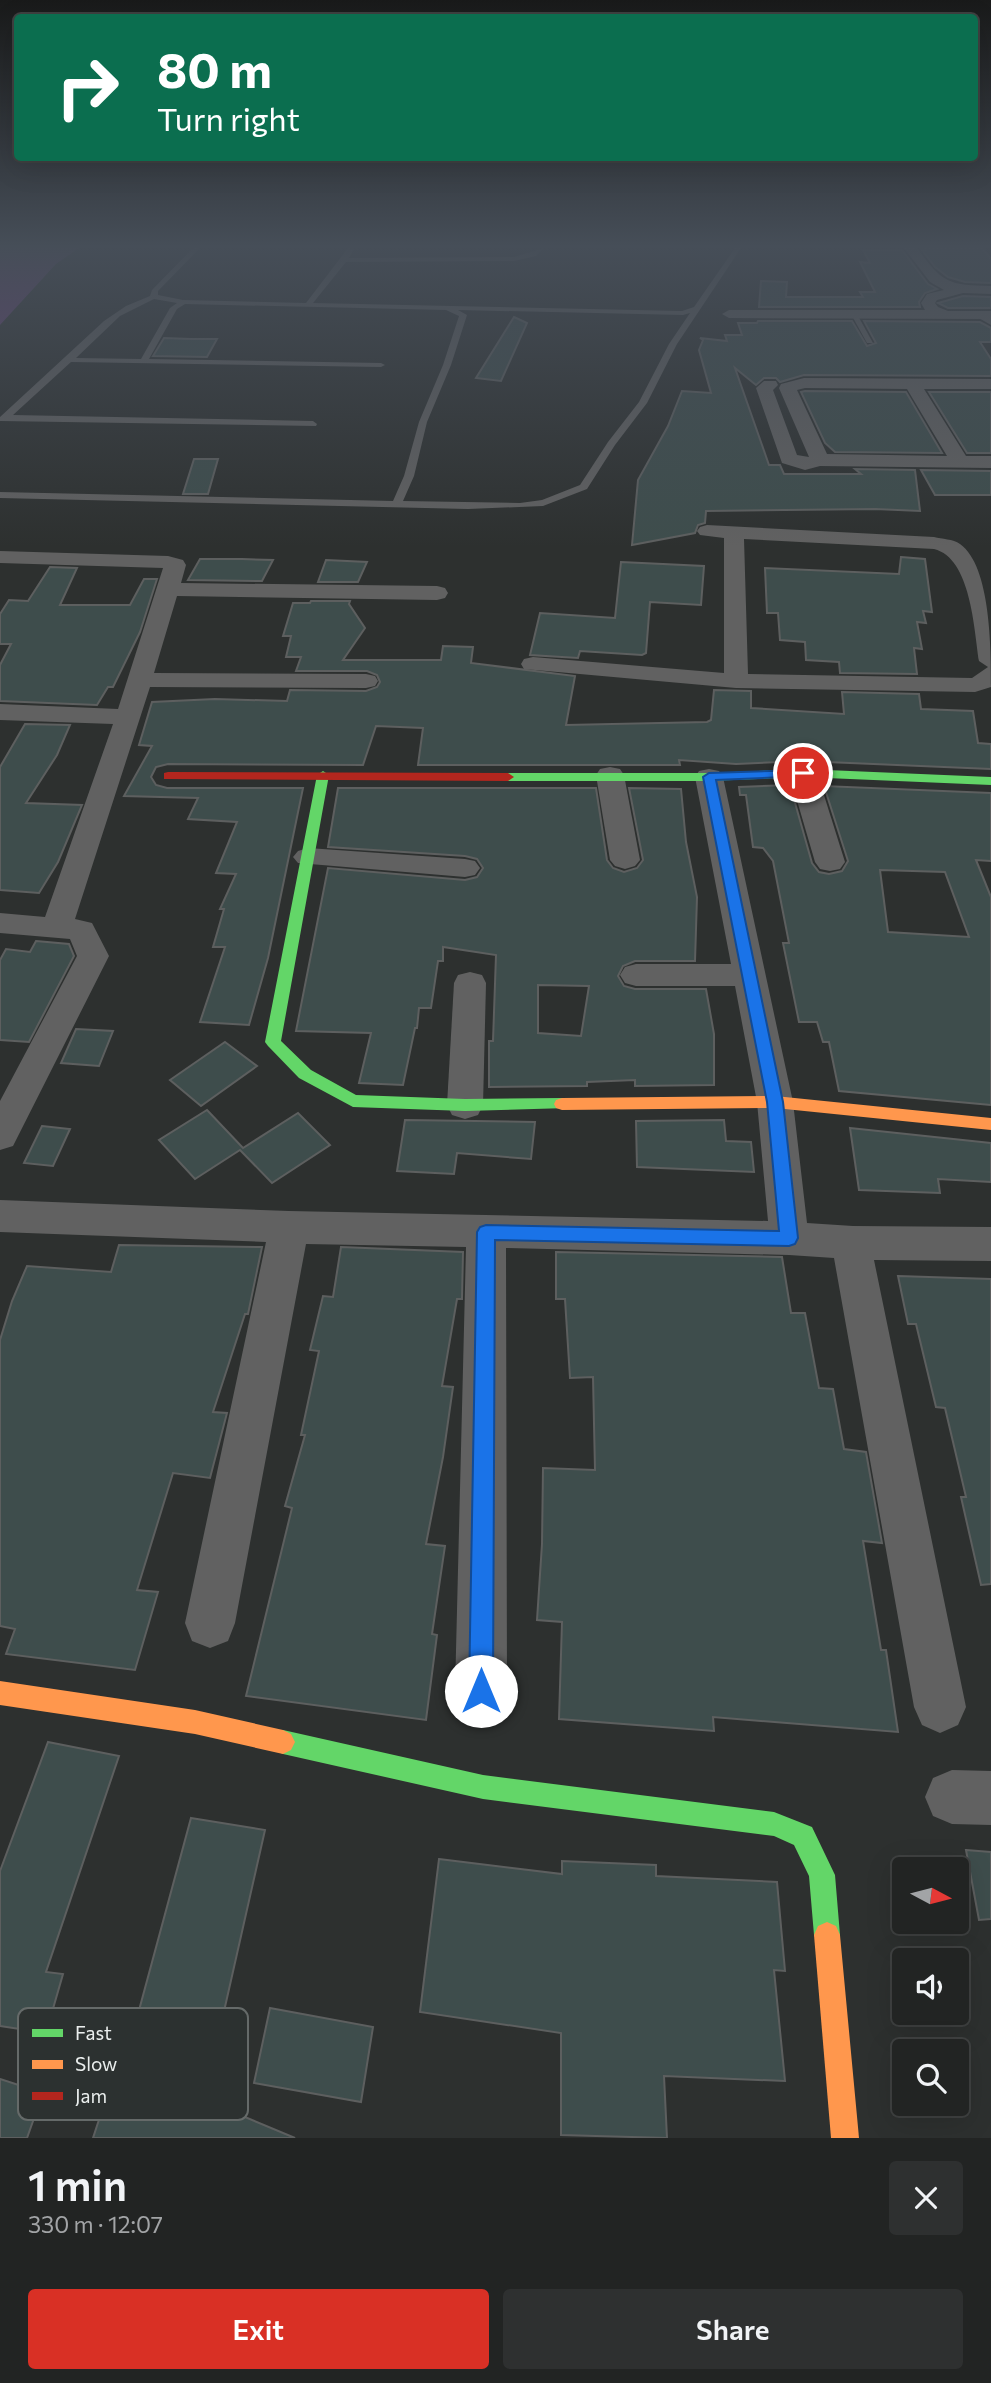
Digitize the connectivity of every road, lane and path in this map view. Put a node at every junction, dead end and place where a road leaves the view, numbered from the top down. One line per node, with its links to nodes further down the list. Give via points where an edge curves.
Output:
1 (79, 348): 5 (lane)
2 (151, 348): 6 (lane)
3 (453, 348): 17 (lane)
4 (671, 348): 17 (lane, via 643,403 584,487 555,500 520,506)
5 (68, 360): 6 (lane); 11 (lane)
6 (143, 362): 7 (lane)
7 (382, 365)
8 (912, 383): 9 (street); 10 (street, via 804,383); 14 (street)
9 (991, 384)
10 (787, 388): 13 (street); 13 (street, via 764,387 789,459 805,464)
11 (3, 419): 12 (lane)
12 (313, 424)
13 (820, 460): 14 (street)
14 (960, 462): 15 (street)
15 (991, 462)
16 (0, 495): 17 (lane)
17 (397, 504)
18 (707, 531): 19 (street)
19 (734, 532): 21 (street, via 934,543 954,548); 29 (street)
20 (0, 557): 22 (street, via 168,562 175,565)
21 (982, 576): 24 (street)
22 (167, 589): 23 (street); 27 (street)
23 (437, 593)
24 (991, 661)
25 (533, 664): 29 (street)
26 (991, 674): 29 (street, via 990,679 975,685)
27 (139, 680): 28 (street); 31 (street)
28 (366, 681)
29 (736, 681)
30 (0, 712): 31 (street)
31 (128, 717): 43 (street)
32 (803, 773): 36 (street); 37 (street); 40 (street)
33 (323, 775): 34 (street); 35 (street); 38 (street)
34 (610, 775): 36 (street); 39 (street)
35 (168, 776)
36 (709, 777): 45 (street)
37 (991, 781)
38 (308, 857): 41 (street); 48 (street, via 272,1042 305,1074 353,1101)
39 (625, 860)
40 (830, 862)
41 (465, 868)
42 (0, 923): 43 (street)
43 (58, 928): 50 (street, via 80,930 93,956)
44 (636, 975): 45 (street)
45 (751, 975): 47 (street)
46 (470, 983): 48 (street)
47 (775, 1102): 48 (street); 49 (street); 54 (street)
48 (465, 1105)
49 (991, 1124)
50 (0, 1136)
51 (0, 1216): 52 (street)
52 (289, 1227): 53 (street); 57 (street)
53 (486, 1232): 54 (street); 58 (street)
54 (789, 1238): 55 (street)
55 (853, 1244): 56 (street); 60 (street)
56 (991, 1244)
57 (210, 1623)
58 (481, 1691)
59 (0, 1693): 61 (street, via 195,1722 483,1787 774,1824 803,1836 822,1875)
60 (940, 1707)
61 (845, 2138)

